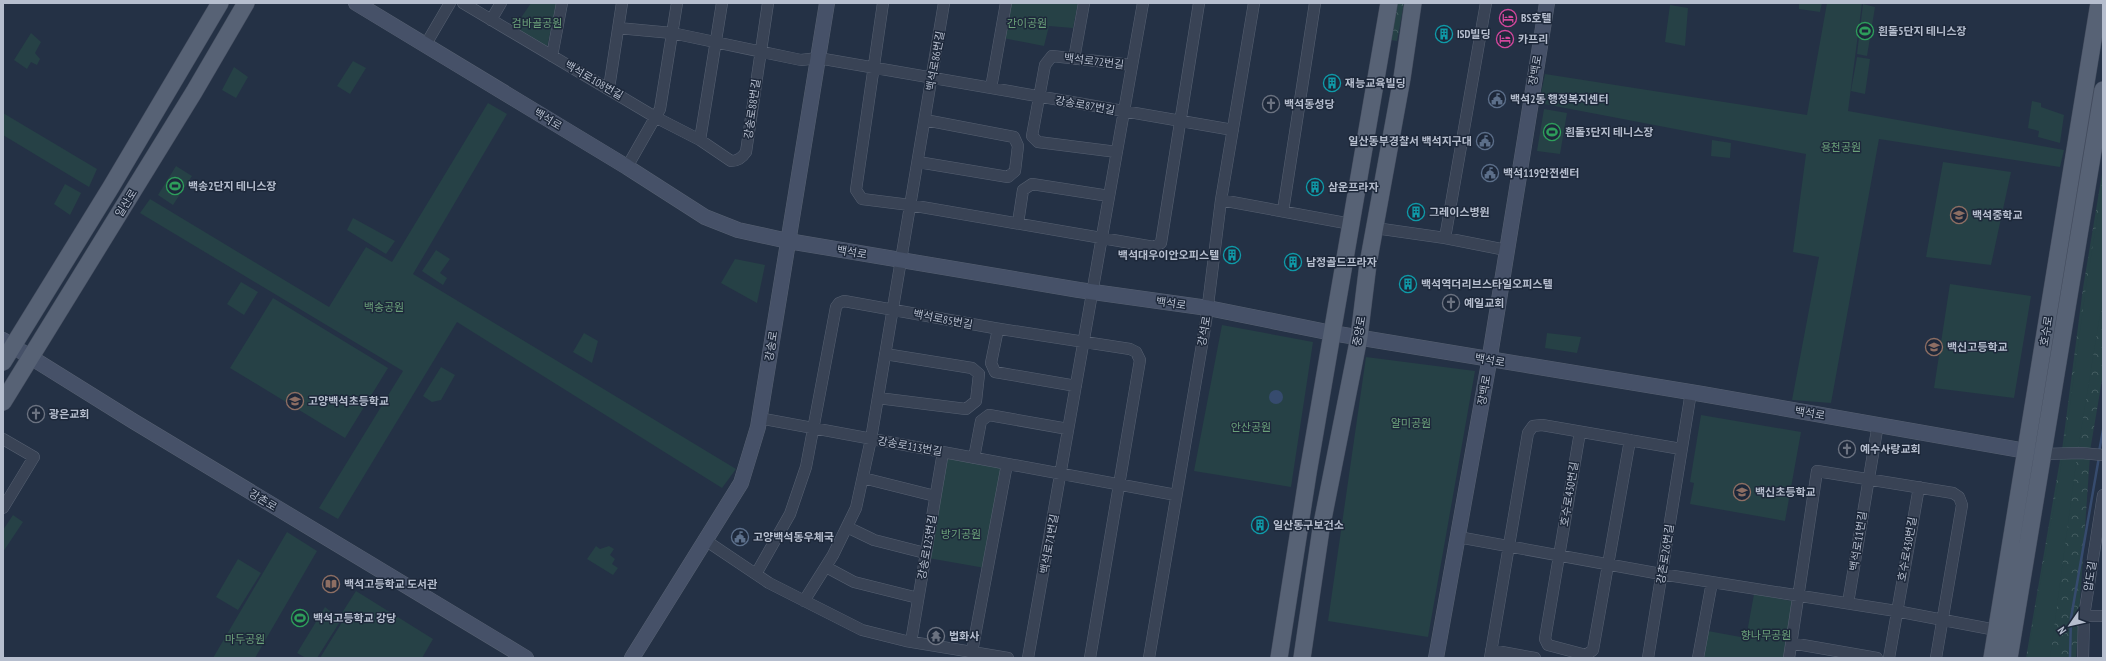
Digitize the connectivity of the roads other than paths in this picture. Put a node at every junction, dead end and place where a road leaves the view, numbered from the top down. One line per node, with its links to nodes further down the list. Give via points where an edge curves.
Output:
1 (220, 3): 71 (main road, 일산로, via 111,187)
2 (246, 3): 73 (main road, 일산로)
3 (356, 3): 30 (main road, 백석로)
4 (450, 3): 30 (street)
5 (463, 3): 26 (street, 백석로108번길)
6 (501, 3): 26 (street)
7 (562, 3): 32 (street)
8 (622, 3): 27 (street)
9 (677, 3): 28 (street)
10 (722, 3): 29 (street)
11 (768, 3): 31 (street, 강송로88번길)
12 (827, 3): 33 (main road, 강송로)
13 (884, 3): 36 (street)
14 (944, 3): 37 (street, 백석로86번길)
15 (1006, 3): 39 (street)
16 (1084, 3): 34 (street)
17 (1144, 3): 35 (street, 백석로72번길)
18 (1199, 3): 45 (street)
19 (1254, 3): 46 (street, 강석로)
20 (1316, 3): 55 (street)
21 (1389, 3): 57 (main road)
22 (1413, 3): 58 (main road, 중앙로)
23 (1486, 3): 59 (street)
24 (1546, 3): 62 (main road, 장백로)
25 (2099, 3): 89 (main road, 호수로)
26 (491, 20): 32 (street, 백석로108번길)
27 (618, 28): 28 (street); 38 (street)
28 (672, 33): 29 (street); 43 (street, via 660,109)
29 (714, 43): 31 (street); 47 (street)
30 (426, 44): 51 (main road, 백석로)
31 (760, 52): 33 (street, via 802,60); 49 (street, 강송로88번길, via 746,152)
32 (552, 56): 38 (street, 백석로108번길)
33 (818, 58): 36 (street, 강송로87번길); 61 (main road, 강송로)
34 (1074, 59): 35 (street, 백석로72번길); 41 (street, 백석로72번길, via 1052,56 1045,65)
35 (1132, 66): 42 (street, 백석로72번길)
36 (875, 68): 37 (street, 강송로87번길); 54 (street, via 856,190 862,199)
37 (932, 78): 39 (street, 강송로87번길); 44 (street, 백석로86번길)
38 (609, 88): 43 (street, 백석로108번길)
39 (991, 88): 41 (street, 강송로87번길)
40 (2103, 90): 91 (main road, 호수로)
41 (1040, 97): 42 (street, 강송로87번길); 48 (street, via 1032,136 1038,142)
42 (1124, 112): 45 (street, 강송로87번길); 48 (street, 백석로72번길)
43 (655, 117): 47 (street, 백석로108번길); 51 (street)
44 (925, 120): 50 (street, 백석로86번길); 50 (street, via 1014,137 1018,146 1015,171 1008,177)
45 (1179, 121): 46 (street, 강송로87번길); 60 (street, via 1162,243 1158,246)
46 (1233, 130): 53 (street, 강석로)
47 (700, 140): 49 (street, 백석로108번길, via 731,161)
48 (1117, 152): 52 (street, 백석로72번길)
49 (736, 161)
50 (918, 162): 54 (street, 백석로86번길)
51 (627, 167): 61 (main road, 백석로, via 706,217 738,230)
52 (1109, 196): 56 (street, via 1032,184 1023,190); 60 (street, 백석로72번길)
53 (1221, 200): 55 (street); 65 (street, 강석로)
54 (910, 205): 56 (street); 63 (street, 백석로86번길)
55 (1283, 211): 57 (street)
56 (1017, 223): 60 (street)
57 (1351, 224): 68 (main road)
58 (1375, 228): 59 (street); 69 (main road, 중앙로)
59 (1445, 238): 62 (street)
60 (1102, 239): 64 (street, 백석로72번길)
61 (788, 241): 63 (main road, 백석로); 80 (main road, 강송로)
62 (1506, 250): 74 (main road, 장백로)
63 (901, 260): 64 (main road, 백석로); 66 (street)
64 (1092, 292): 65 (main road, 백석로); 70 (street, 백석로71번길)
65 (1208, 308): 68 (main road, 백석로); 100 (street, 강석로)
66 (893, 309): 67 (street, 백석로85번길); 72 (street); 82 (street, via 844,301 836,307)
67 (996, 329): 70 (street); 76 (street, via 991,363 995,372)
68 (1332, 333): 69 (main road, 백석로); 134 (main road)
69 (1359, 337): 74 (main road, 백석로); 135 (main road, 중앙로, via 1321,529)
70 (1084, 341): 76 (street, 백석로71번길); 98 (street, via 1130,348 1136,352 1140,360)
71 (8, 342): 73 (main road, 강촌로); 75 (main road, 일산로)
72 (885, 354): 78 (street); 78 (street, via 972,368 979,374 976,401 966,409)
73 (31, 357): 79 (main road, 일산로); 128 (main road, 강촌로)
74 (1489, 360): 77 (main road, 백석로); 105 (main road, 장백로)
75 (3, 362)
76 (1076, 386): 83 (street, 백석로71번길)
77 (1692, 392): 81 (main road, 백석로); 88 (street, 강촌로26번길)
78 (878, 398): 86 (street)
79 (3, 402)
80 (759, 418): 82 (street, 강송로113번길); 106 (main road, 강송로, via 741,483)
81 (1878, 424): 89 (main road, 백석로); 97 (street, 백석로11번길)
82 (813, 428): 86 (street, 강송로113번길); 112 (street, via 806,467 790,514)
83 (1068, 429): 93 (street, via 989,415 981,421); 95 (street, 백석로71번길)
84 (1580, 432): 87 (street); 107 (street, via 1542,425 1533,426 1528,433); 109 (street, 호수로430번길)
85 (3, 439): 103 (street, via 34,457)
86 (871, 439): 90 (street, 강송로113번길); 96 (street)
87 (1630, 440): 88 (street); 110 (street)
88 (1681, 449): 113 (street, 강촌로26번길)
89 (2026, 451): 91 (main road, 백석로); 123 (main road, 호수로)
90 (943, 452): 93 (street, 강송로113번길); 102 (street, 강송로125번길)
91 (2043, 454): 92 (street); 145 (main road, 호수로)
92 (2103, 454)
93 (974, 458): 94 (street, 강송로113번길)
94 (1007, 464): 95 (street, 강송로113번길); 126 (street)
95 (1061, 473): 98 (street, 강송로113번길); 131 (street, 백석로71번길)
96 (863, 478): 102 (street); 104 (street, via 856,508)
97 (1868, 479): 99 (street); 115 (street, via 1817,471); 118 (street, 백석로11번길)
98 (1119, 483): 100 (street, 강송로113번길); 132 (street)
99 (1919, 487): 119 (street, 호수로430번길); 122 (street, via 1953,493 1959,497 1962,505)
100 (1176, 495): 133 (street, 강석로)
101 (2103, 495): 120 (street, 압도길)
102 (936, 496): 108 (street, 강송로125번길)
103 (3, 508)
104 (847, 527): 108 (street, via 874,540); 111 (street)
105 (1458, 537): 107 (street); 136 (main road, 장백로)
106 (705, 540): 112 (street); 129 (main road, 강송로)
107 (1508, 546): 109 (street); 127 (street)
108 (925, 553): 116 (street, 강송로125번길)
109 (1559, 556): 110 (street); 110 (street, 호수로430번길, via 1545,640 1548,645 1586,655 1593,650)
110 (1608, 565): 113 (street)
111 (826, 567): 116 (street, via 854,582); 117 (street)
112 (756, 574): 117 (street)
113 (1662, 574): 114 (street); 138 (street, 강촌로26번길)
114 (1712, 582): 115 (street); 139 (street)
115 (1799, 595): 118 (street); 125 (street)
116 (918, 598): 124 (street, 강송로125번길)
117 (804, 601): 124 (street, via 862,630)
118 (1848, 603): 119 (street)
119 (1896, 612): 122 (street); 142 (street, 호수로430번길)
120 (2084, 616): 121 (street); 146 (street, 압도길)
121 (2103, 616)
122 (1942, 620): 123 (street); 143 (street)
123 (1996, 630): 144 (main road, 호수로)
124 (911, 642): 126 (street)
125 (1791, 643): 140 (street); 141 (street)
126 (972, 652): 130 (street)
127 (1491, 654): 137 (street)
128 (526, 658)
129 (632, 658)
130 (1008, 658)
131 (1028, 658)
132 (1090, 658)
133 (1149, 658)
134 (1279, 658)
135 (1302, 658)
136 (1436, 658)
137 (1535, 658)
138 (1648, 658)
139 (1698, 658)
140 (1789, 658)
141 (1877, 658)
142 (1889, 658)
143 (1936, 658)
144 (1992, 658)
145 (2009, 658)
146 (2083, 658)

